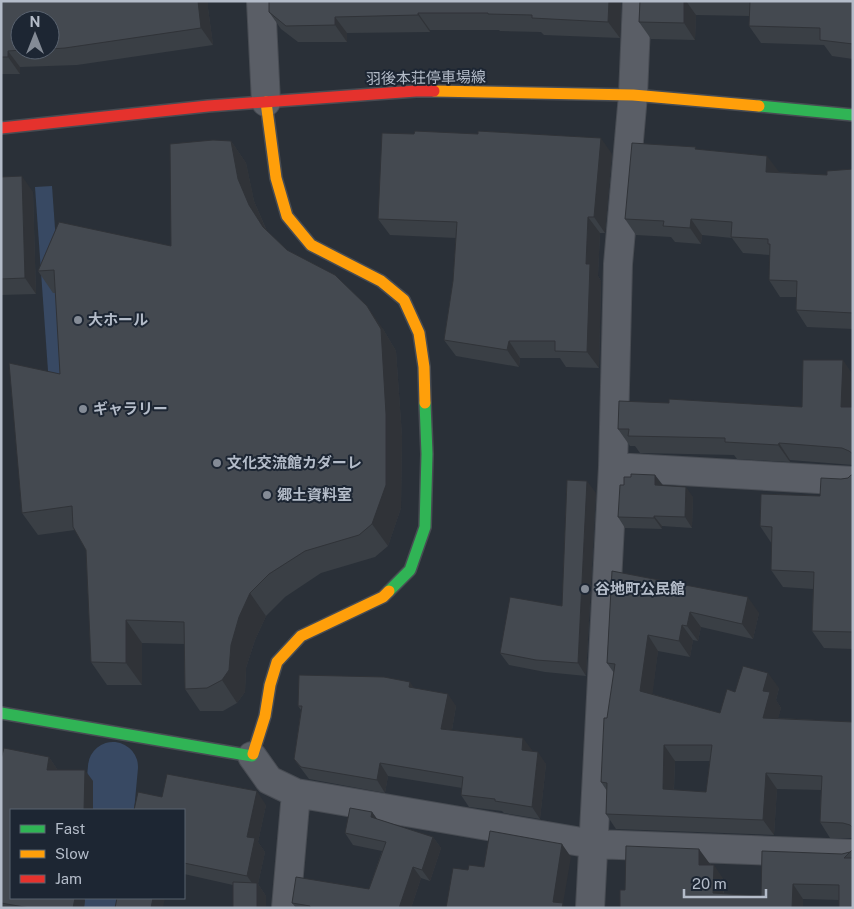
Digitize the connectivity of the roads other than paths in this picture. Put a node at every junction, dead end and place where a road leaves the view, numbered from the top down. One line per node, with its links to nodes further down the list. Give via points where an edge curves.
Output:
1 (261, 1): 4 (street)
2 (637, 1): 3 (street)
3 (633, 95): 4 (street, 羽後本荘停車場線, via 416,91); 5 (street, 羽後本荘停車場線); 7 (street, via 618,264)
4 (266, 102): 6 (street, 羽後本荘停車場線); 10 (street, via 276,178 287,216 312,246 381,280 404,300 419,333 428,454 425,527 410,570 383,597 301,636 277,662)
5 (853, 115)
6 (1, 128)
7 (612, 467): 8 (street); 12 (street)
8 (853, 482)
9 (1, 713): 10 (street)
10 (252, 756): 11 (street, via 269,780)
11 (296, 793): 12 (street); 14 (street)
12 (593, 844): 13 (street); 15 (street)
13 (853, 854)
14 (286, 908)
15 (590, 908)

